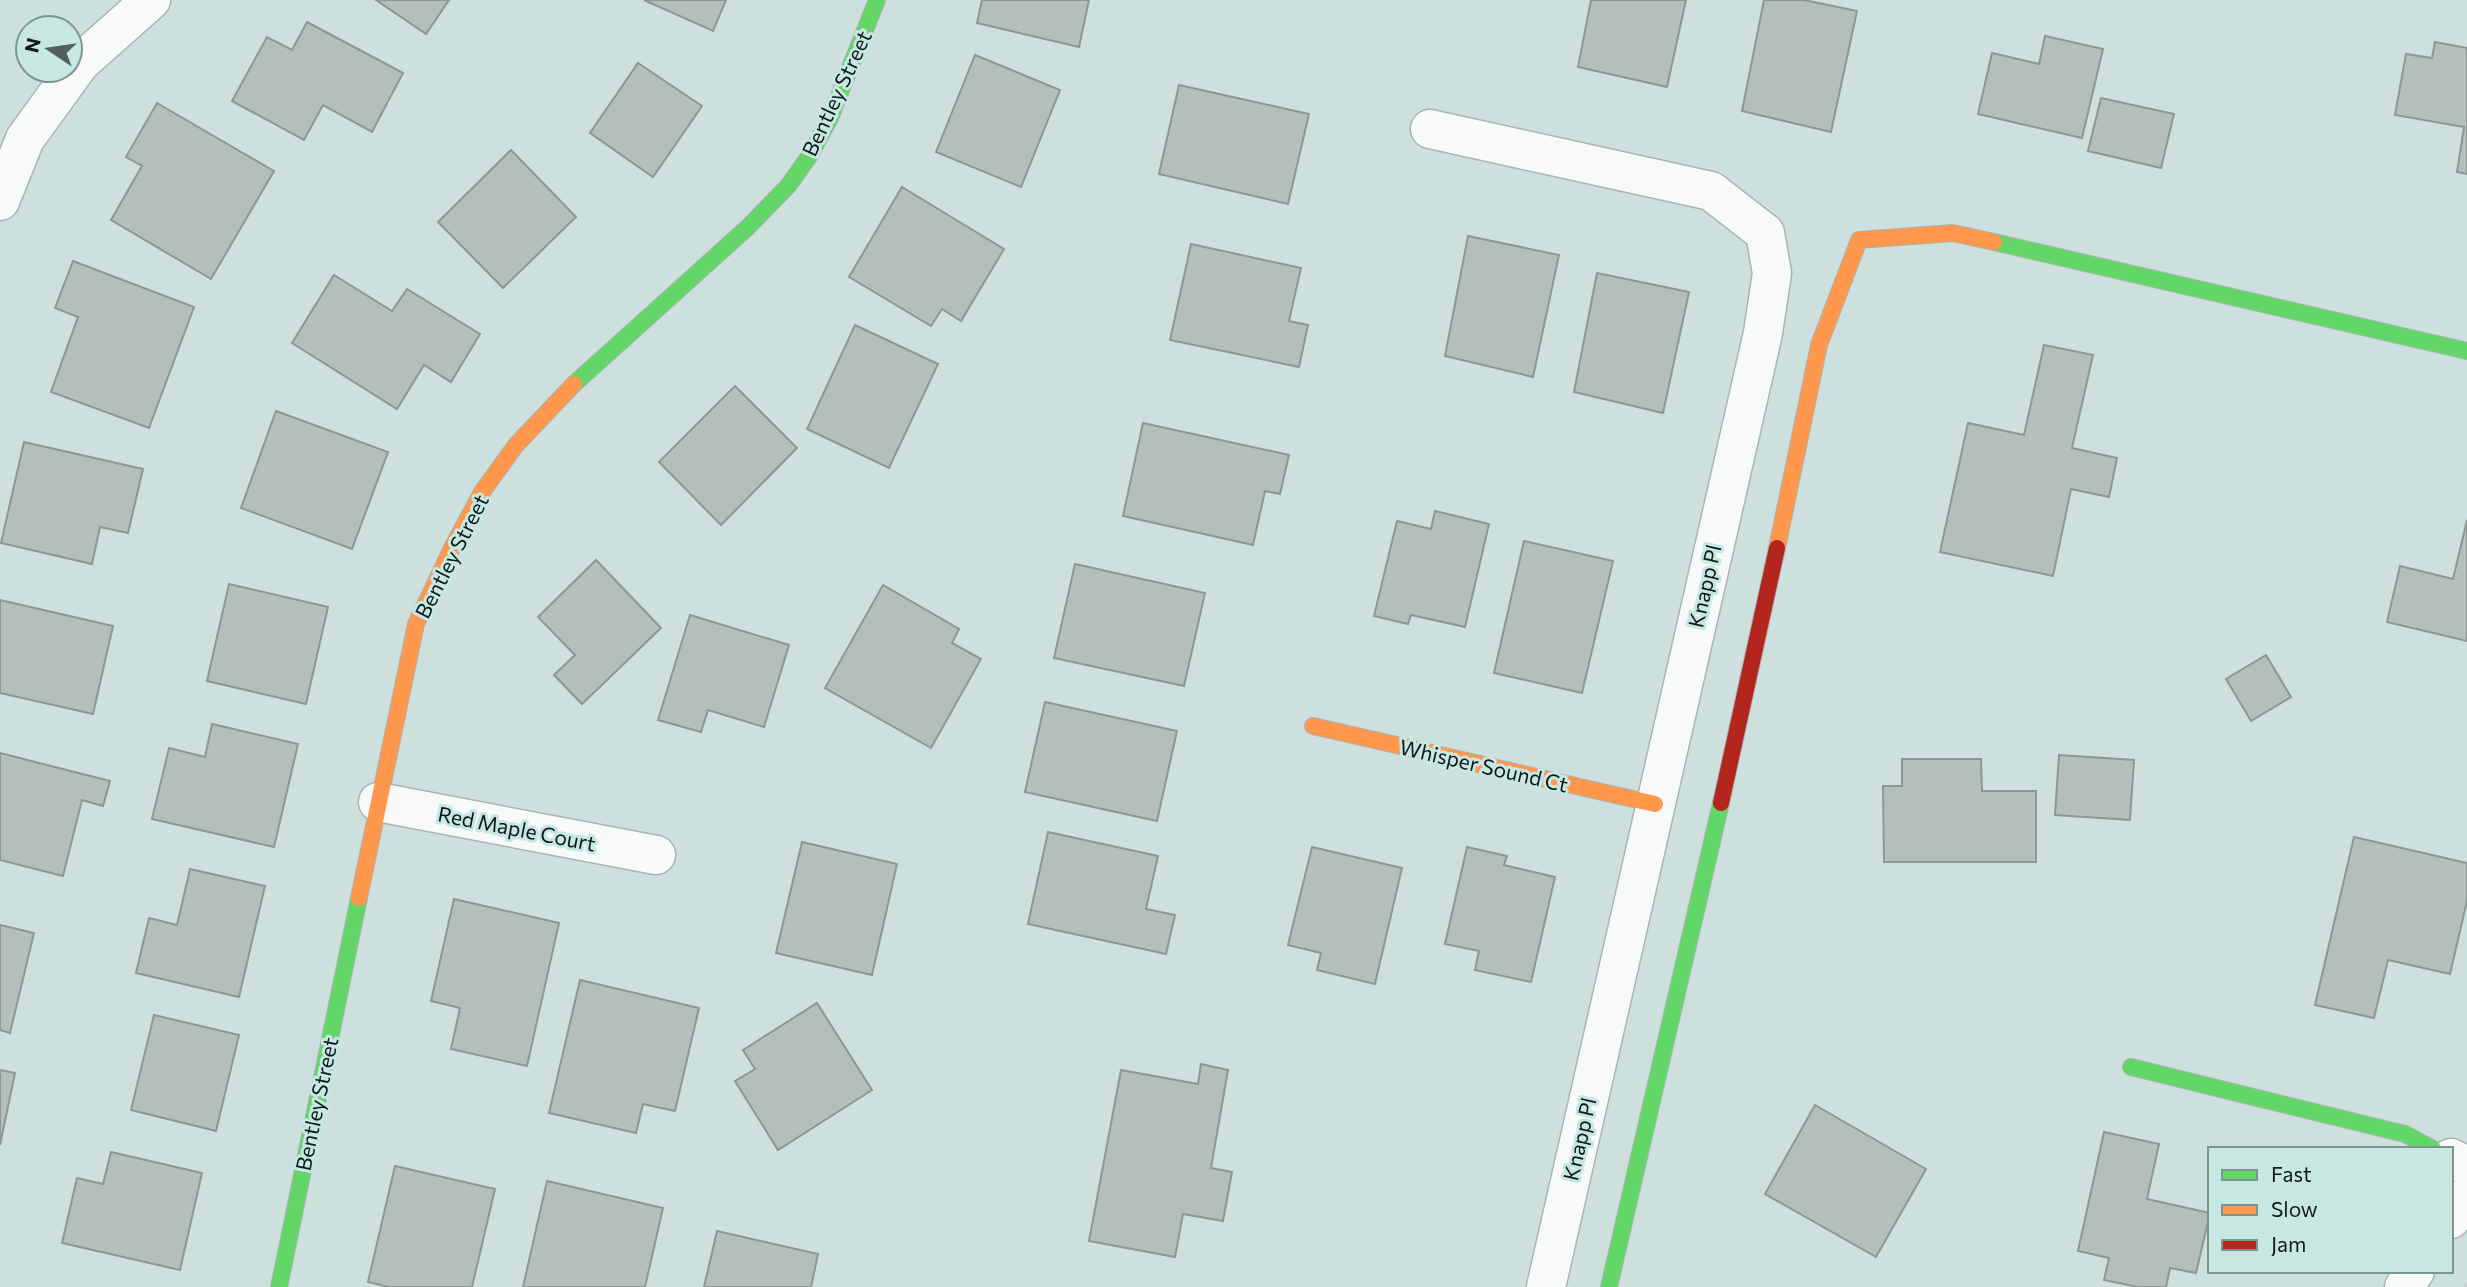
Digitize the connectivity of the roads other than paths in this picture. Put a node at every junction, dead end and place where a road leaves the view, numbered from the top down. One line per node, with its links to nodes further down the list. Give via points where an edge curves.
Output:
1 (151, 0): 4 (street, via 80,63 26,139)
2 (877, 0): 7 (street, Bentley Street, via 858,53 809,156 759,217 618,341 494,474 450,551 416,624)
3 (1430, 128): 8 (street, Knapp Pl, via 1711,191 1765,233 1772,273 1763,333)
4 (0, 201)
5 (2467, 351): 16 (street, via 1953,233 1859,240 1819,345 1759,638)
6 (1313, 726): 8 (street, Whisper Sound Ct)
7 (377, 802): 9 (street, Red Maple Court); 14 (street, Bentley Street)
8 (1655, 804): 15 (street, Knapp Pl)
9 (656, 855)
10 (2131, 1067): 11 (street, via 2405,1134)
11 (2429, 1147)
12 (2467, 1196): 13 (street)
13 (2453, 1216)
14 (279, 1287)
15 (1546, 1287)
16 (1609, 1287)

